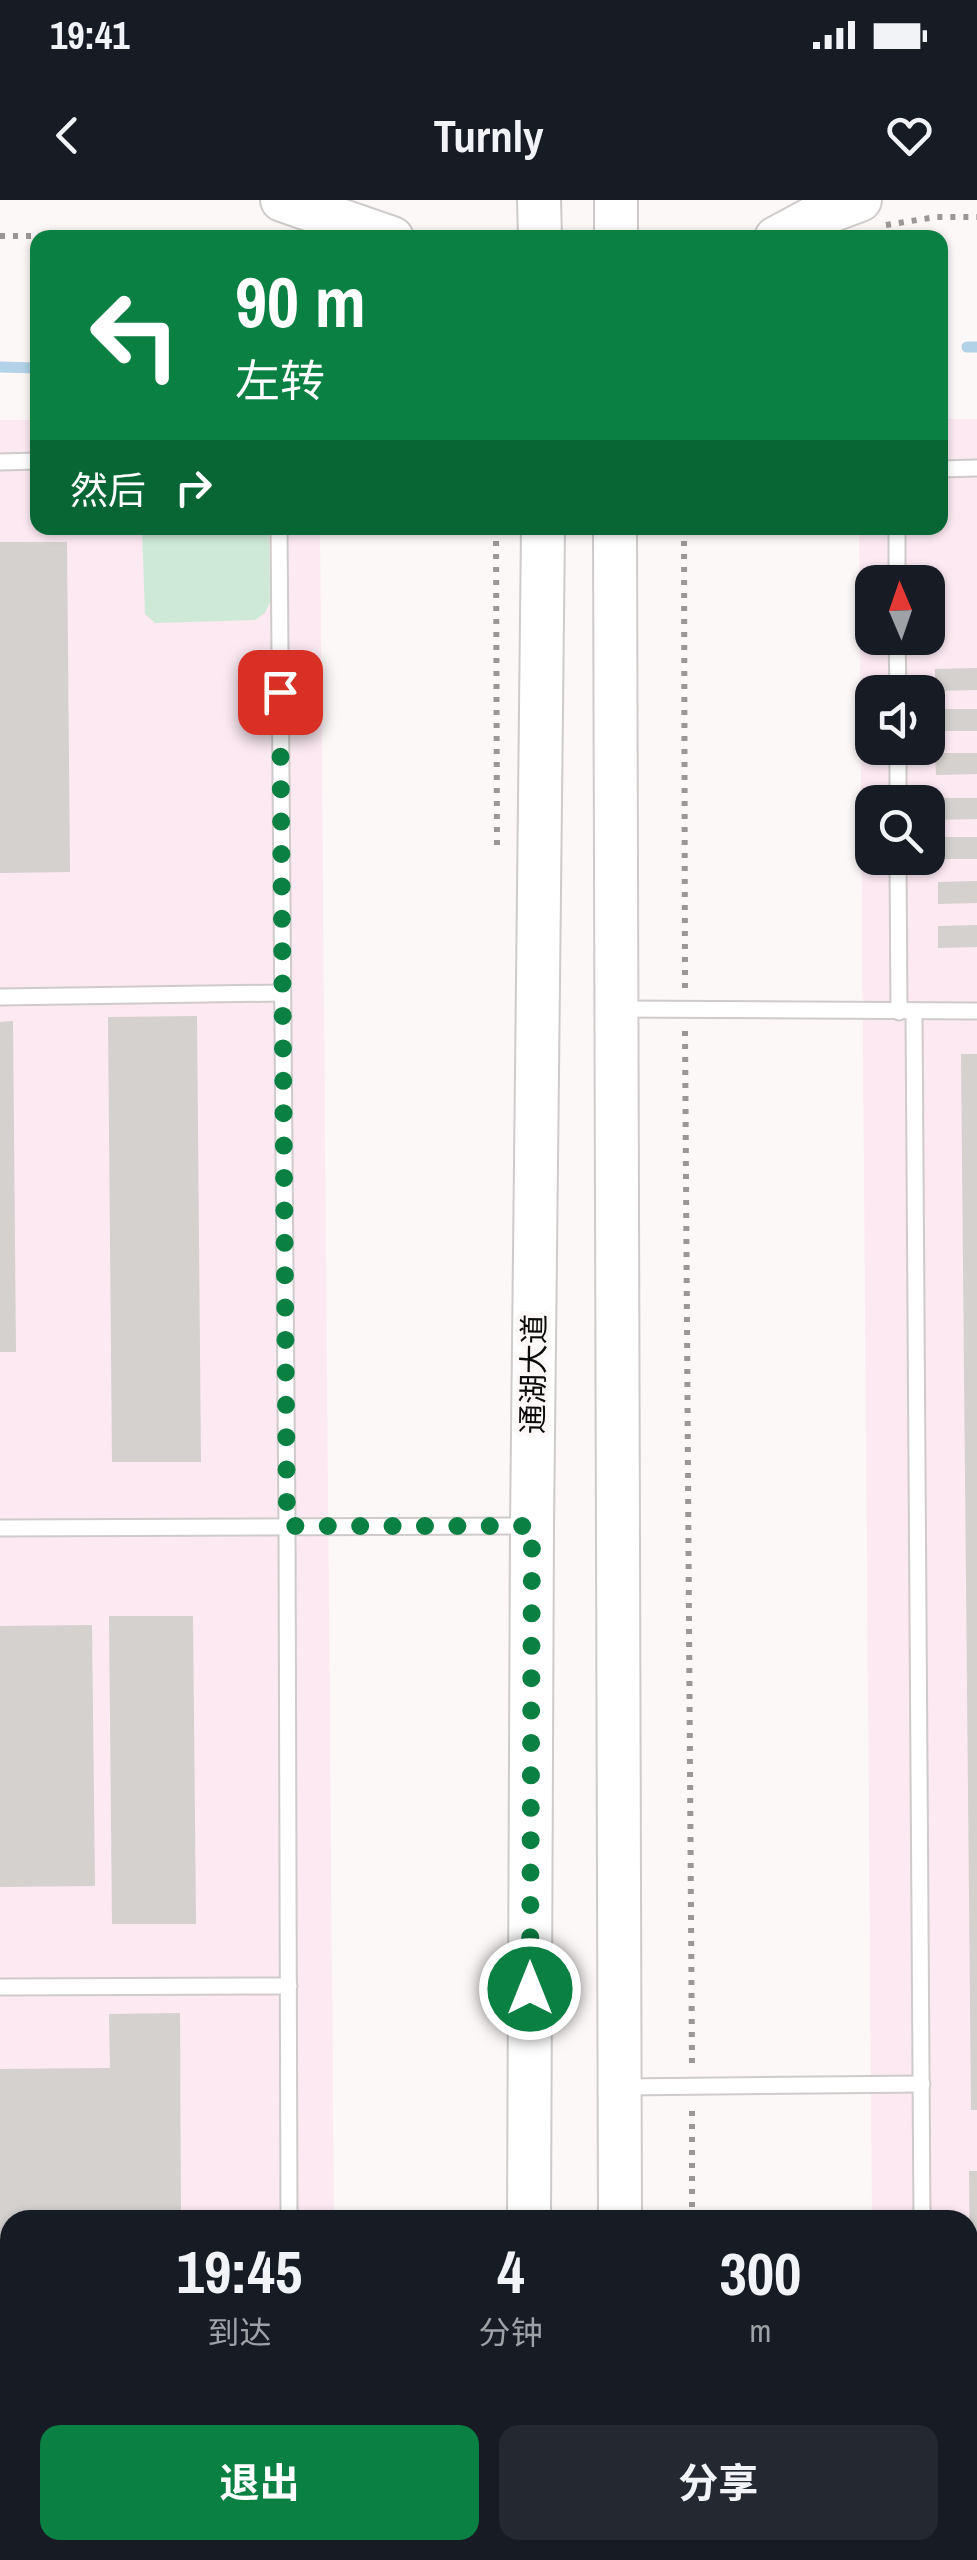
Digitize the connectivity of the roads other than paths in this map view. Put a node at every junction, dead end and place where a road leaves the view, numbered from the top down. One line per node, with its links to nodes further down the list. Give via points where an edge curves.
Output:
1 (540, 200): 6 (main road)
2 (616, 200): 7 (main road)
3 (871, 213): 8 (main road, via 817,216)
4 (276, 218): 5 (main road)
5 (368, 230)
6 (540, 230)
7 (616, 230)
8 (791, 230)
9 (30, 461): 10 (lane)
10 (0, 462)
11 (977, 468): 12 (lane)
12 (948, 469)
13 (279, 535): 19 (lane)
14 (543, 535): 25 (main road, 通湖大道)
15 (615, 535): 21 (main road)
16 (897, 535): 17 (lane)
17 (897, 565)
18 (899, 875): 23 (lane)
19 (282, 993): 20 (lane); 24 (lane)
20 (0, 997)
21 (615, 1009): 23 (lane); 30 (main road)
22 (977, 1011): 23 (lane)
23 (906, 1012): 29 (lane)
24 (287, 1526): 25 (lane); 26 (lane); 27 (lane)
25 (532, 1526): 32 (main road, 通湖大道)
26 (0, 1528)
27 (288, 1986): 28 (lane); 31 (lane)
28 (0, 1988)
29 (922, 2084): 30 (lane); 34 (lane)
30 (619, 2087): 33 (main road)
31 (288, 2210)
32 (529, 2210)
33 (620, 2210)
34 (922, 2210)

